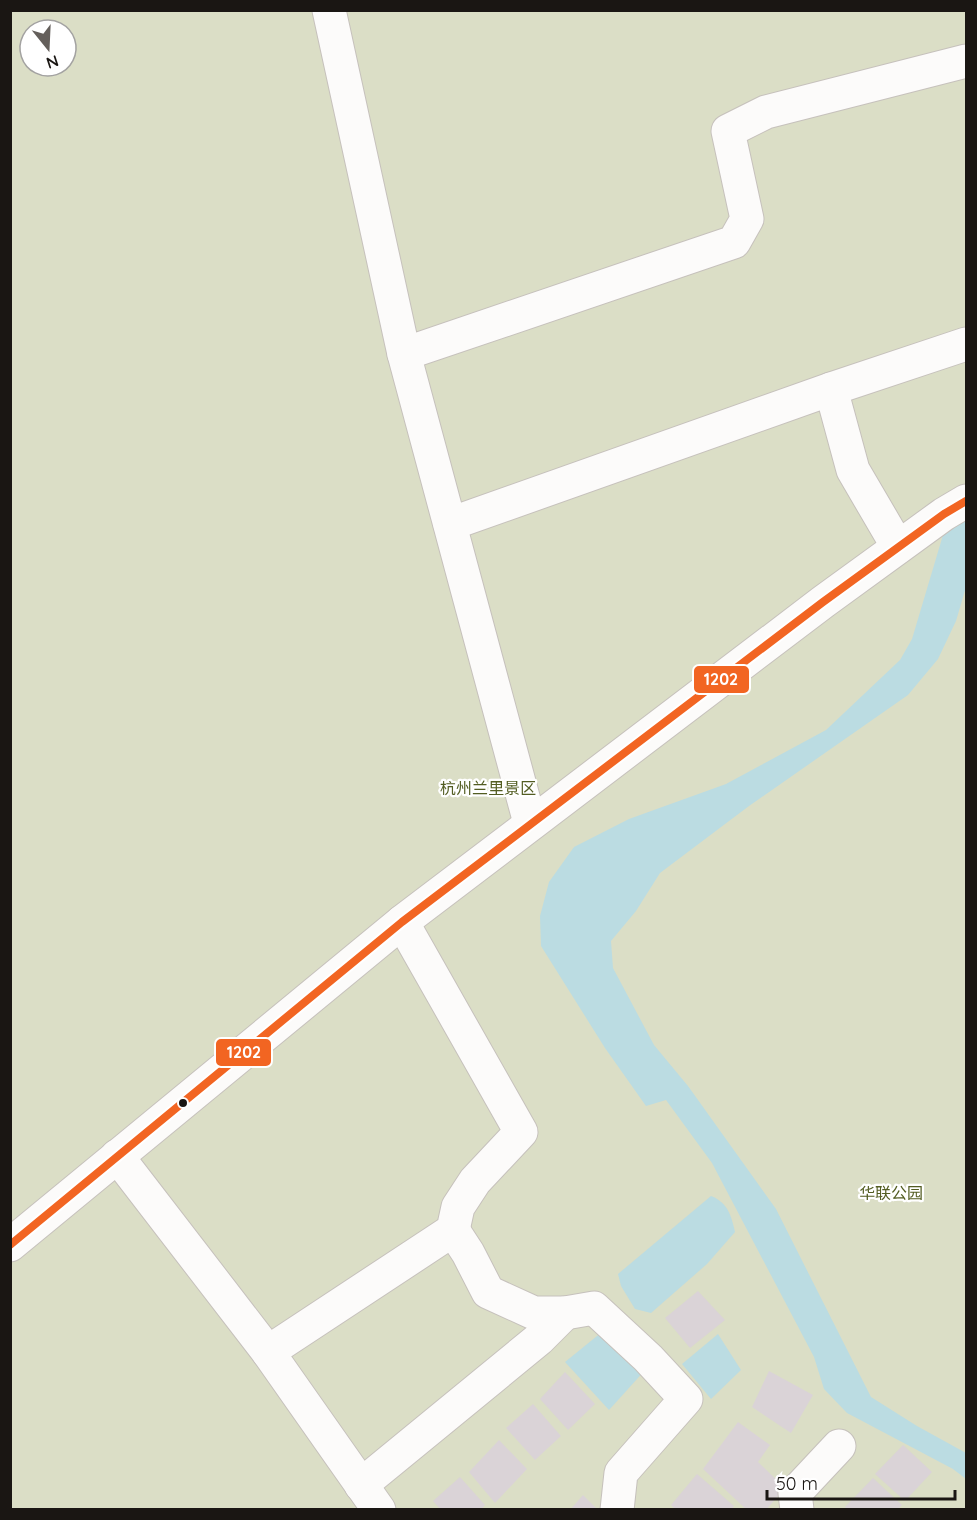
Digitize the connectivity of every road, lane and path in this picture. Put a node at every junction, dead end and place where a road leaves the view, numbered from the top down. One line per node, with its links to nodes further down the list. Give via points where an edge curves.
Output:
1 (330, 10): 4 (street)
2 (966, 61): 4 (street, via 766,112 728,131 747,219 734,242)
3 (966, 344): 5 (street)
4 (404, 354): 7 (street)
5 (831, 388): 7 (street); 8 (street, via 852,470)
6 (966, 501): 8 (street)
7 (450, 525): 9 (street)
8 (898, 547): 9 (street)
9 (530, 823): 10 (street)
10 (402, 922): 11 (street); 12 (street, via 521,1132 475,1181 458,1207)
11 (117, 1156): 13 (street); 15 (street)
12 (453, 1230): 14 (street, via 488,1292 534,1313); 15 (street)
13 (10, 1245)
14 (565, 1313): 17 (street); 18 (street, via 594,1308 686,1399 621,1473)
15 (268, 1352): 17 (street)
16 (839, 1446): 19 (street, via 795,1493)
17 (370, 1497)
18 (617, 1509)
19 (797, 1509)

